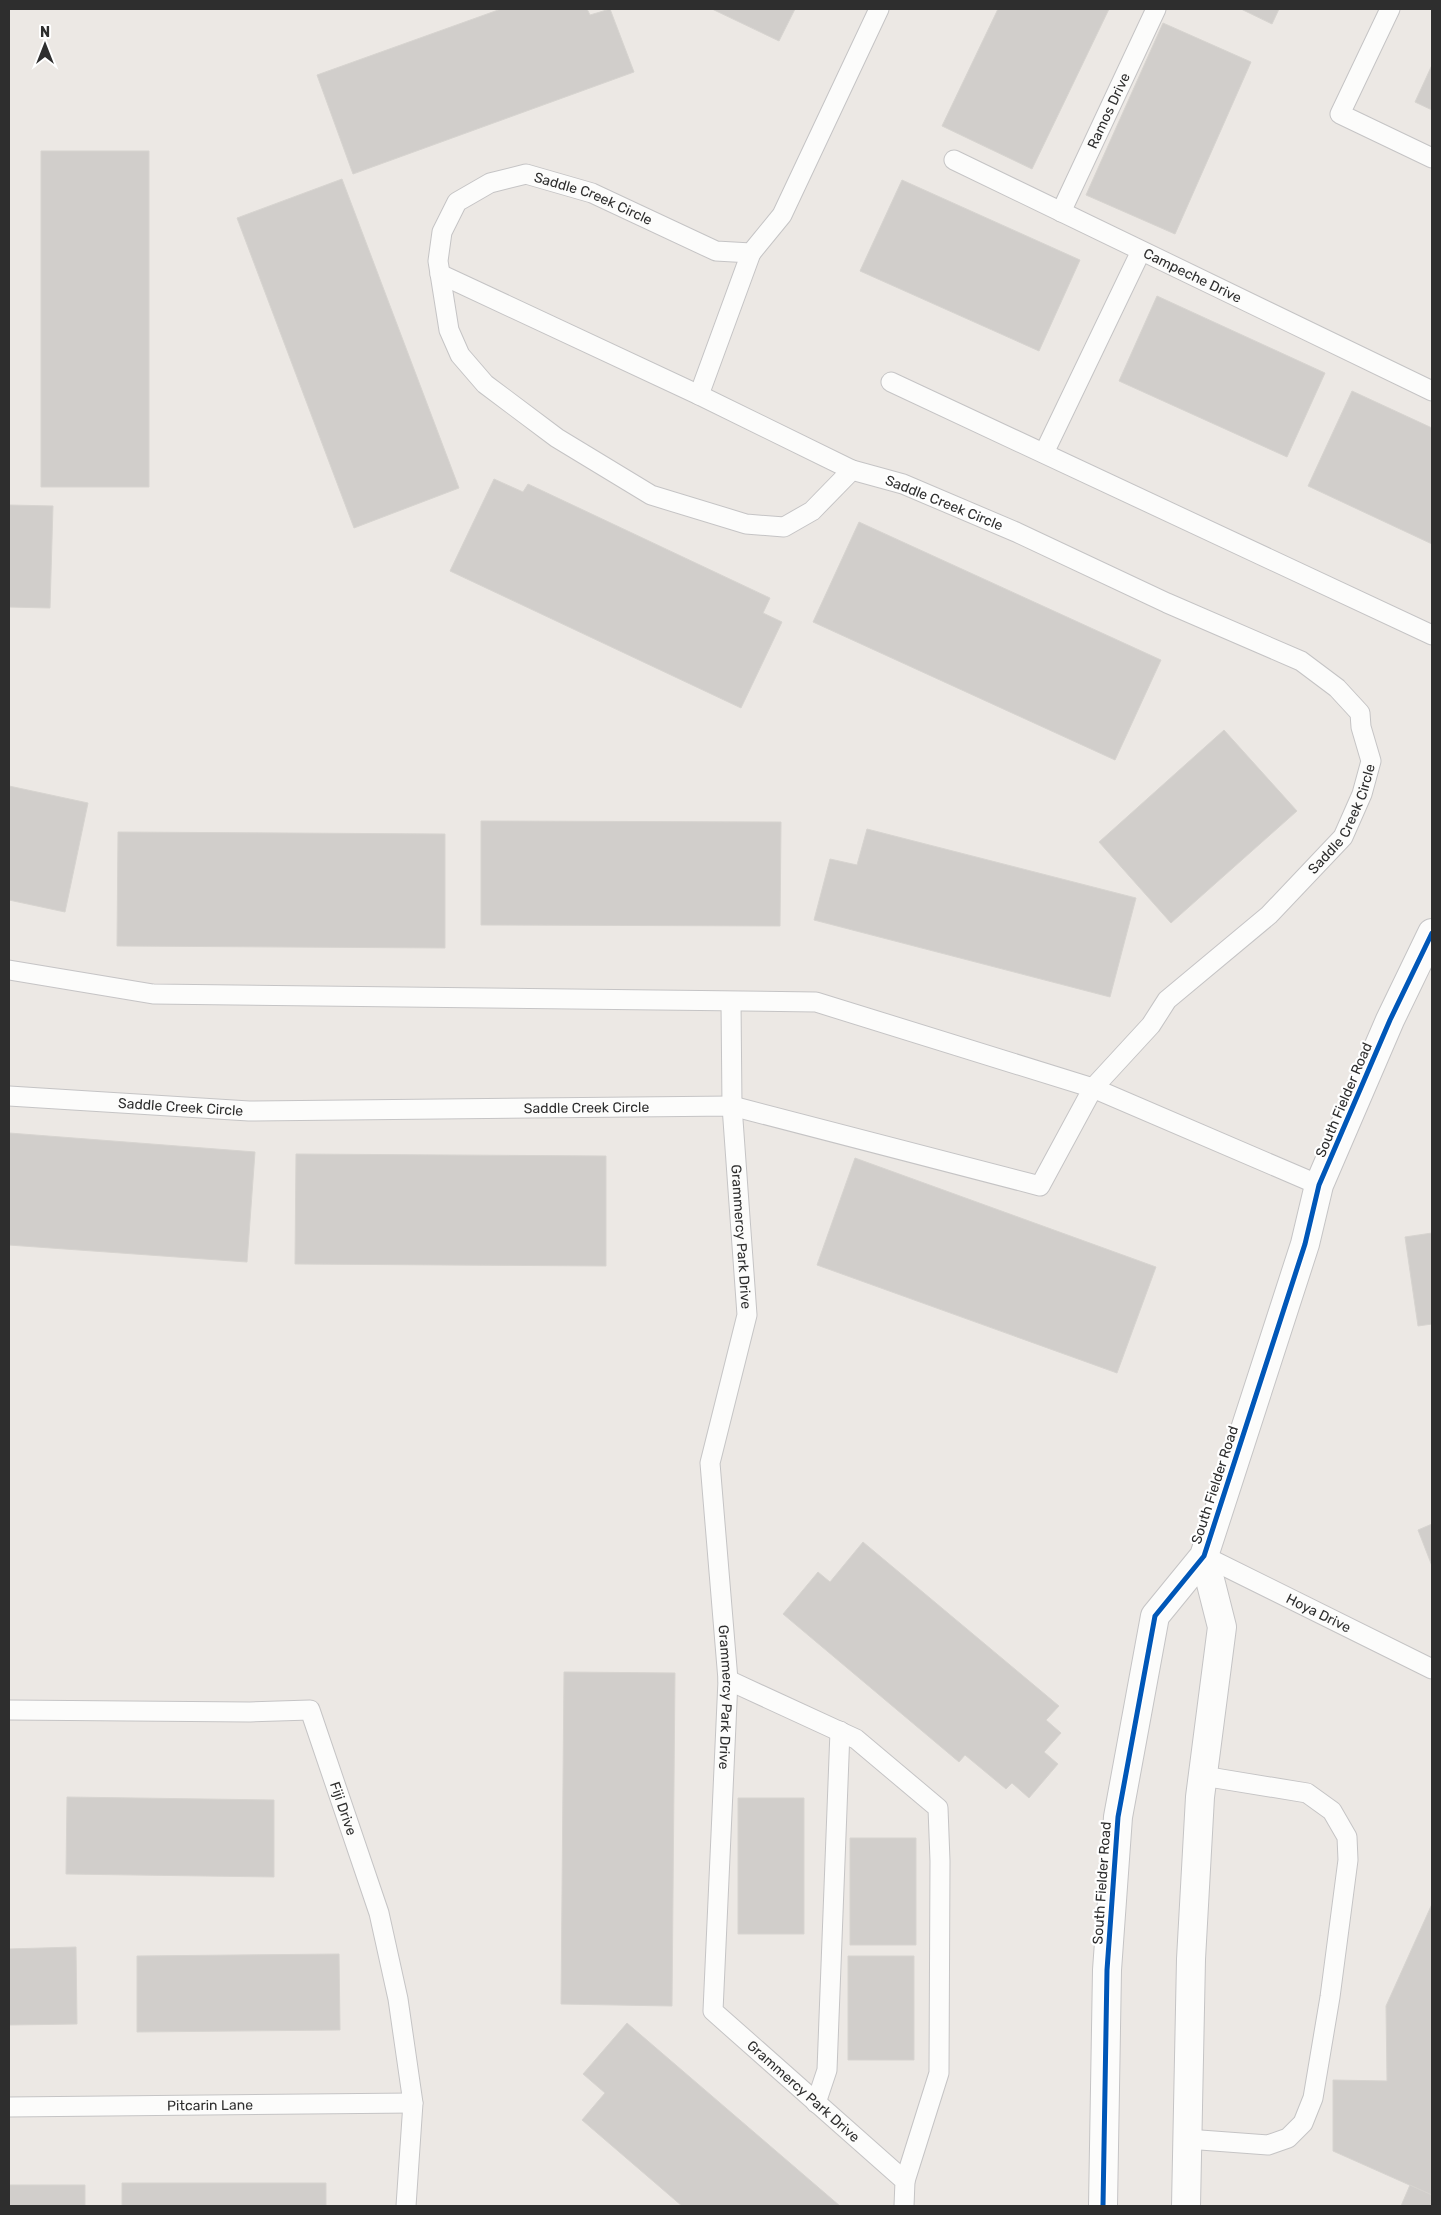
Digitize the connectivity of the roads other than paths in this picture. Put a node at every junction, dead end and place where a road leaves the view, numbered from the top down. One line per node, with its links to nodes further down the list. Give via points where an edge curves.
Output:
1 (879, 9): 8 (lane, via 782,215)
2 (1156, 9): 6 (lane, Ramos Drive)
3 (1390, 9): 4 (lane, via 1340,114)
4 (1432, 158)
5 (954, 160): 6 (lane, Campeche Drive)
6 (1062, 212): 7 (lane, Campeche Drive)
7 (1142, 250): 11 (lane, Campeche Drive); 13 (lane)
8 (751, 253): 9 (lane, Saddle Creek Circle, via 716,250 592,193 526,174 490,183 457,202 442,232 438,261); 12 (lane)
9 (440, 274): 12 (lane); 14 (lane, Saddle Creek Circle, via 449,330 460,355 484,384 557,438 651,495 746,524 784,527 812,511)
10 (891, 382): 13 (lane)
11 (1432, 391)
12 (699, 395): 14 (lane)
13 (1044, 453): 15 (lane)
14 (852, 470): 19 (lane, Saddle Creek Circle, via 903,484 981,517 1301,661 1337,688 1360,713 1370,761 1362,794 1342,837 1269,915 1167,1000 1151,1025)
15 (1432, 635)
16 (1432, 933): 22 (street, South Fielder Road, via 1390,1020)
17 (9, 970): 18 (lane, via 153,994)
18 (731, 1002): 19 (lane, via 816,1002); 21 (lane, Grammercy Park Drive)
19 (1094, 1088): 21 (lane, Saddle Creek Circle, via 1040,1186); 22 (lane)
20 (9, 1096): 21 (lane, Saddle Creek Circle, via 249,1111)
21 (732, 1106): 25 (lane, Grammercy Park Drive, via 747,1315 710,1463)
22 (1319, 1186): 23 (street, South Fielder Road, via 1305,1244)
23 (1204, 1556): 24 (lane, Hoya Drive); 28 (street, South Fielder Road, via 1222,1627); 36 (street, South Fielder Road, via 1155,1616 1118,1817 1107,1970)
24 (1432, 1669)
25 (728, 1680): 27 (lane); 29 (lane, Grammercy Park Drive, via 713,2011)
26 (9, 1710): 30 (lane, Fiji Drive, via 310,1710 379,1913 398,1999)
27 (840, 1731): 29 (lane, via 827,2070); 33 (lane, via 856,1739 938,1808 939,2073)
28 (1203, 1776): 32 (street, South Fielder Road, via 1191,1959); 32 (lane, via 1306,1793 1332,1811 1346,1837 1348,1860 1313,2098 1303,2123 1288,2138 1268,2145)
29 (816, 2103): 33 (lane, Grammercy Park Drive)
30 (412, 2104): 31 (lane, Pitcarin Lane); 34 (lane, Fiji Drive)
31 (9, 2107)
32 (1187, 2139): 37 (street, South Fielder Road)
33 (905, 2181): 35 (lane)
34 (406, 2206)
35 (904, 2206)
36 (1102, 2206)
37 (1186, 2206)

